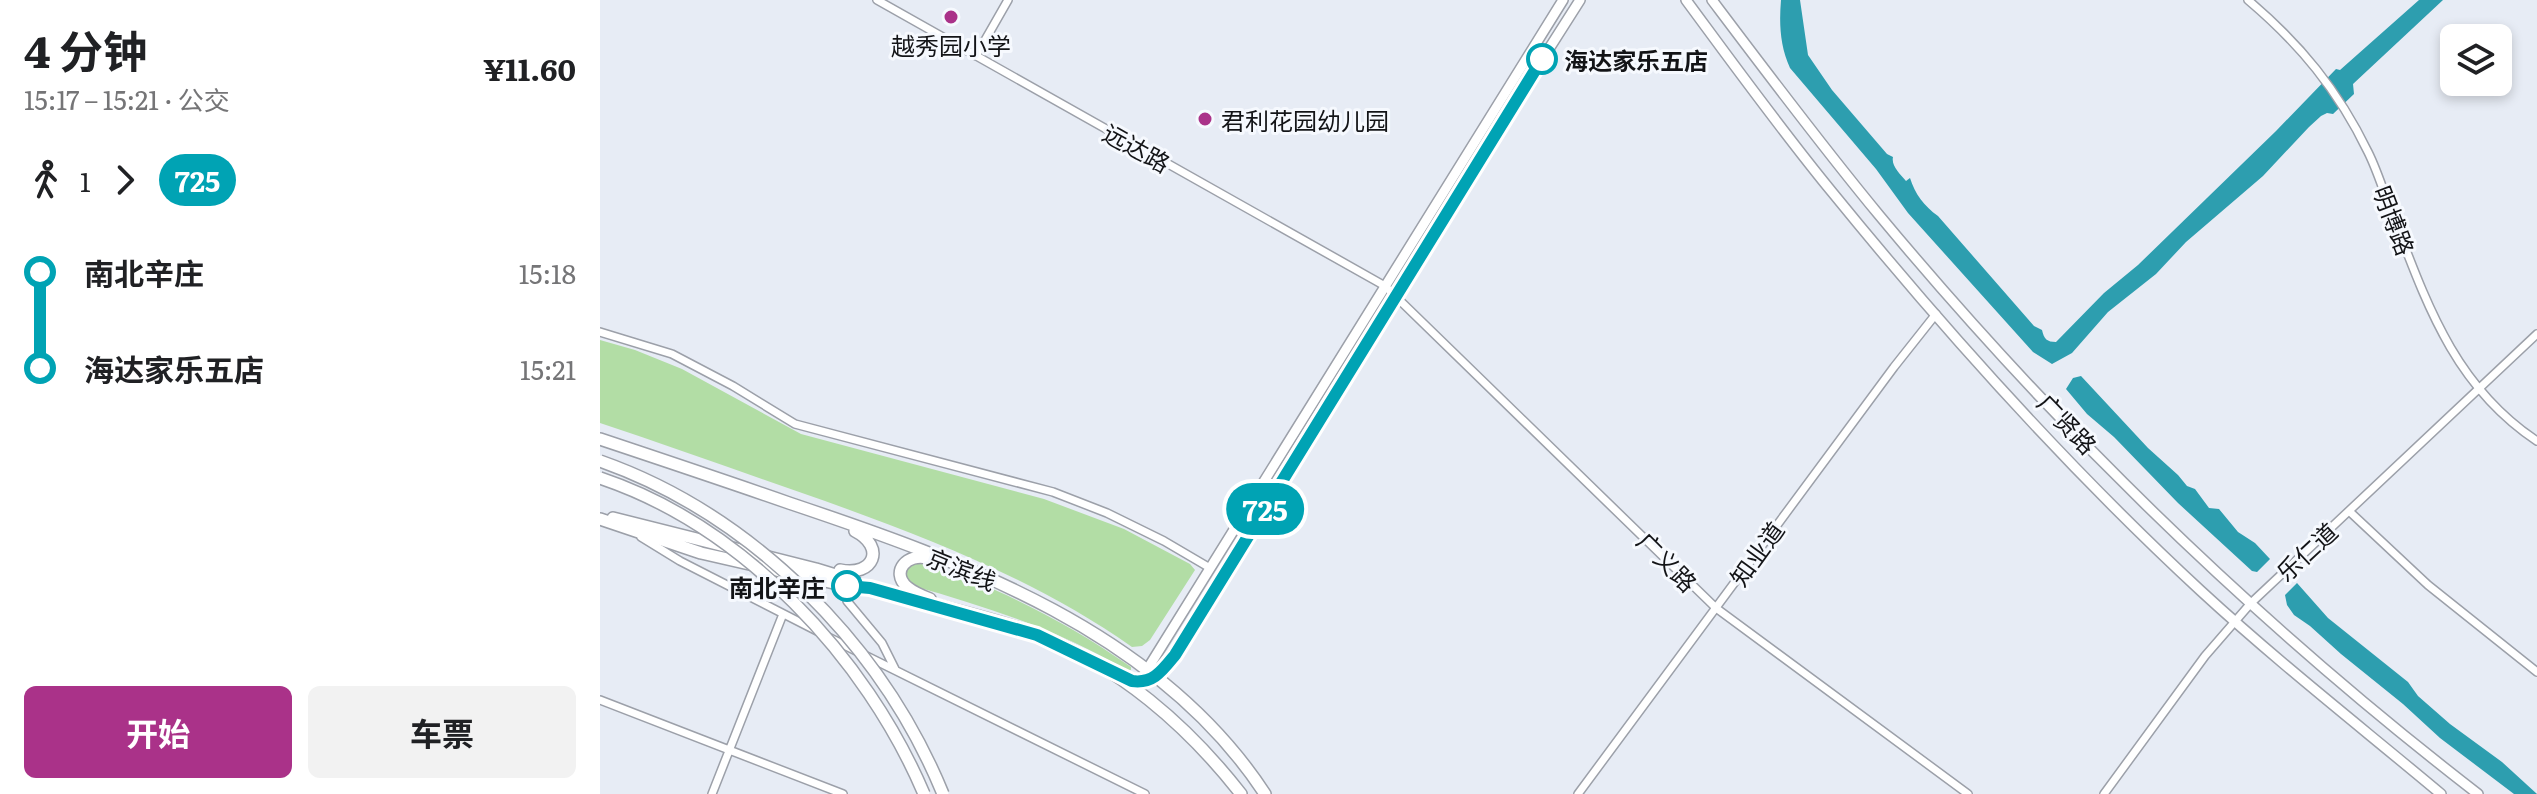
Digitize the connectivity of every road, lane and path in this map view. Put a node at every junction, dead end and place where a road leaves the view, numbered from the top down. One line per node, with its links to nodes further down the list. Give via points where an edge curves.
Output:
1 (877, 0): 8 (street, 远达路)
2 (1008, 0): 8 (street)
3 (1563, 0): 9 (main road)
4 (1580, 0): 10 (main road)
5 (1686, 0): 11 (main road, 广贤路, via 1831,191)
6 (1712, 0): 28 (main road, 广贤路, via 1832,156 1963,311 2158,517)
7 (2248, 0): 14 (street, 明博路, via 2321,73 2345,109 2370,154 2446,344)
8 (976, 56): 9 (street, 远达路)
9 (1385, 286): 10 (street, 远达路); 24 (main road)
10 (1396, 295): 29 (street, 广义路); 35 (main road)
11 (1936, 314): 29 (street, 知业道); 32 (main road, 广贤路, via 2083,473)
12 (600, 332): 24 (street, via 672,354 795,424 1053,492 1107,513)
13 (2537, 334): 14 (street, 乐仁道)
14 (2478, 390): 16 (street, 明博路); 20 (street, 乐仁道)
15 (600, 439): 19 (highway, 京滨线)
16 (2537, 441)
17 (600, 461): 47 (highway, bridge, via 664,489 716,520 798,585 888,691)
18 (600, 478): 46 (highway, bridge, via 635,491 698,527 795,604 869,691)
19 (806, 508): 23 (highway, via 863,535 872,546 872,560 857,573); 25 (highway, 京滨线)
20 (2349, 511): 28 (street, 乐仁道); 37 (street, via 2428,585)
21 (600, 518): 22 (highway, 京滨线); 23 (highway)
22 (633, 531): 26 (highway, 京滨线, via 701,553); 31 (street)
23 (792, 563): 27 (highway)
24 (1210, 568): 33 (main road)
25 (981, 574): 30 (highway, via 920,556 902,565 901,578 909,589); 34 (highway, 京滨线)
26 (847, 586): 27 (highway, 京滨线); 36 (street, via 847,601 882,643)
27 (870, 588): 30 (highway, 京滨线)
28 (2251, 603): 32 (street, 乐仁道); 55 (main road, 广贤路)
29 (1716, 608): 51 (street, 知业道); 52 (street, 广义路)
30 (955, 611): 39 (highway, 京滨线, via 1037,635)
31 (783, 614): 36 (street); 42 (street)
32 (2235, 621): 53 (street, 乐仁道); 54 (main road, 广贤路)
33 (1163, 646): 34 (main road, via 1143,657); 38 (main road)
34 (1127, 655): 38 (highway, 京滨线)
35 (1175, 655): 38 (highway)
36 (896, 671): 43 (street)
37 (2537, 672)
38 (1154, 675): 39 (highway); 40 (main road); 50 (highway, 京滨线, via 1207,722)
39 (1136, 686): 40 (highway)
40 (1145, 698): 49 (highway, via 1194,738)
41 (600, 700): 42 (street)
42 (729, 750): 44 (street); 45 (street)
43 (1130, 791): 48 (street)
44 (712, 794)
45 (843, 794)
46 (924, 794)
47 (943, 794)
48 (1145, 794)
49 (1241, 794)
50 (1265, 794)
51 (1578, 794)
52 (1968, 794)
53 (2104, 794)
54 (2441, 794)
55 (2478, 794)

